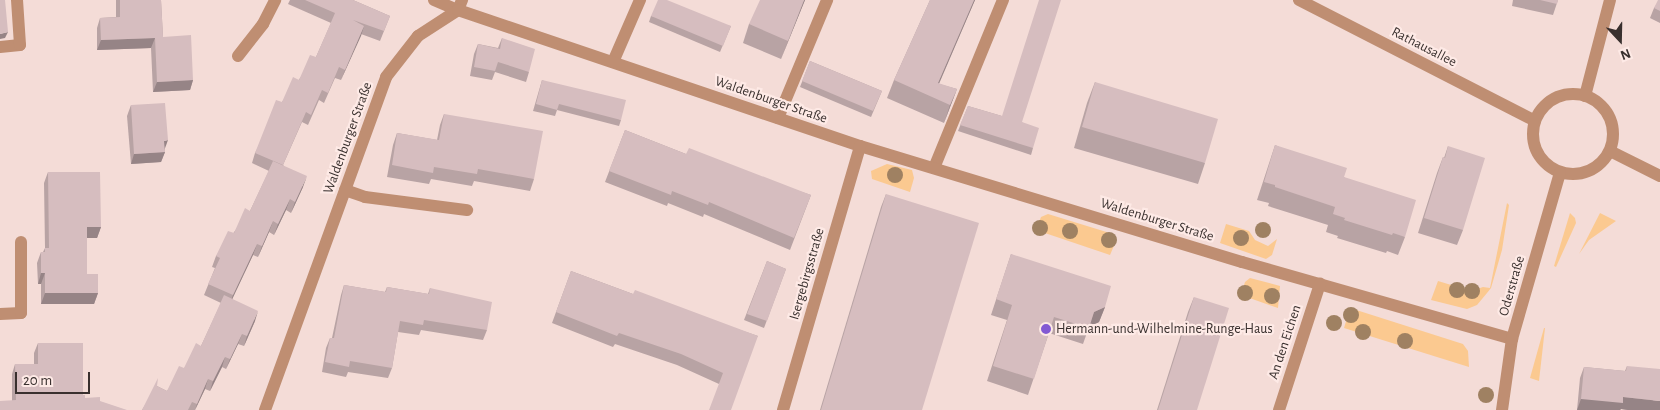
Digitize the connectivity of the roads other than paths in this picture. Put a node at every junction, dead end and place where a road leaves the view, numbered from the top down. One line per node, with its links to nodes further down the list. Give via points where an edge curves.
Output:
1 (17, 0): 10 (street, via 20,45)
2 (275, 0): 11 (street, via 263,24)
3 (434, 0): 9 (street)
4 (640, 0): 12 (street)
5 (827, 0): 14 (street)
6 (1003, 0): 18 (street)
7 (1299, 0): 15 (street, Rathausallee)
8 (1610, 0): 13 (street)
9 (460, 5): 12 (street, Waldenburger Straße); 21 (street, Waldenburger Straße, via 418,36 386,77)
10 (0, 47)
11 (238, 56)
12 (613, 62): 14 (street, Waldenburger Straße)
13 (1585, 96): 15 (street, via 1575,94 1555,98); 17 (street, via 1602,105 1610,118 1614,132)
14 (778, 118): 16 (street, Waldenburger Straße)
15 (1535, 121): 19 (street, via 1533,137 1537,152 1546,165)
16 (860, 146): 18 (street, Waldenburger Straße); 28 (street, Isergebirgsstraße)
17 (1610, 151): 19 (street, via 1595,169 1578,174); 20 (street)
18 (934, 168): 24 (street, Waldenburger Straße)
19 (1560, 173): 26 (street, Oderstraße)
20 (1660, 176)
21 (345, 190): 22 (street, via 365,197); 27 (street, Waldenburger Straße)
22 (466, 210)
23 (21, 242): 25 (street, via 21,313)
24 (1320, 284): 26 (street, Waldenburger Straße); 29 (street, An den Eichen)
25 (0, 314)
26 (1512, 339): 30 (street, Oderstraße)
27 (265, 410)
28 (783, 410)
29 (1279, 410)
30 (1502, 410)

